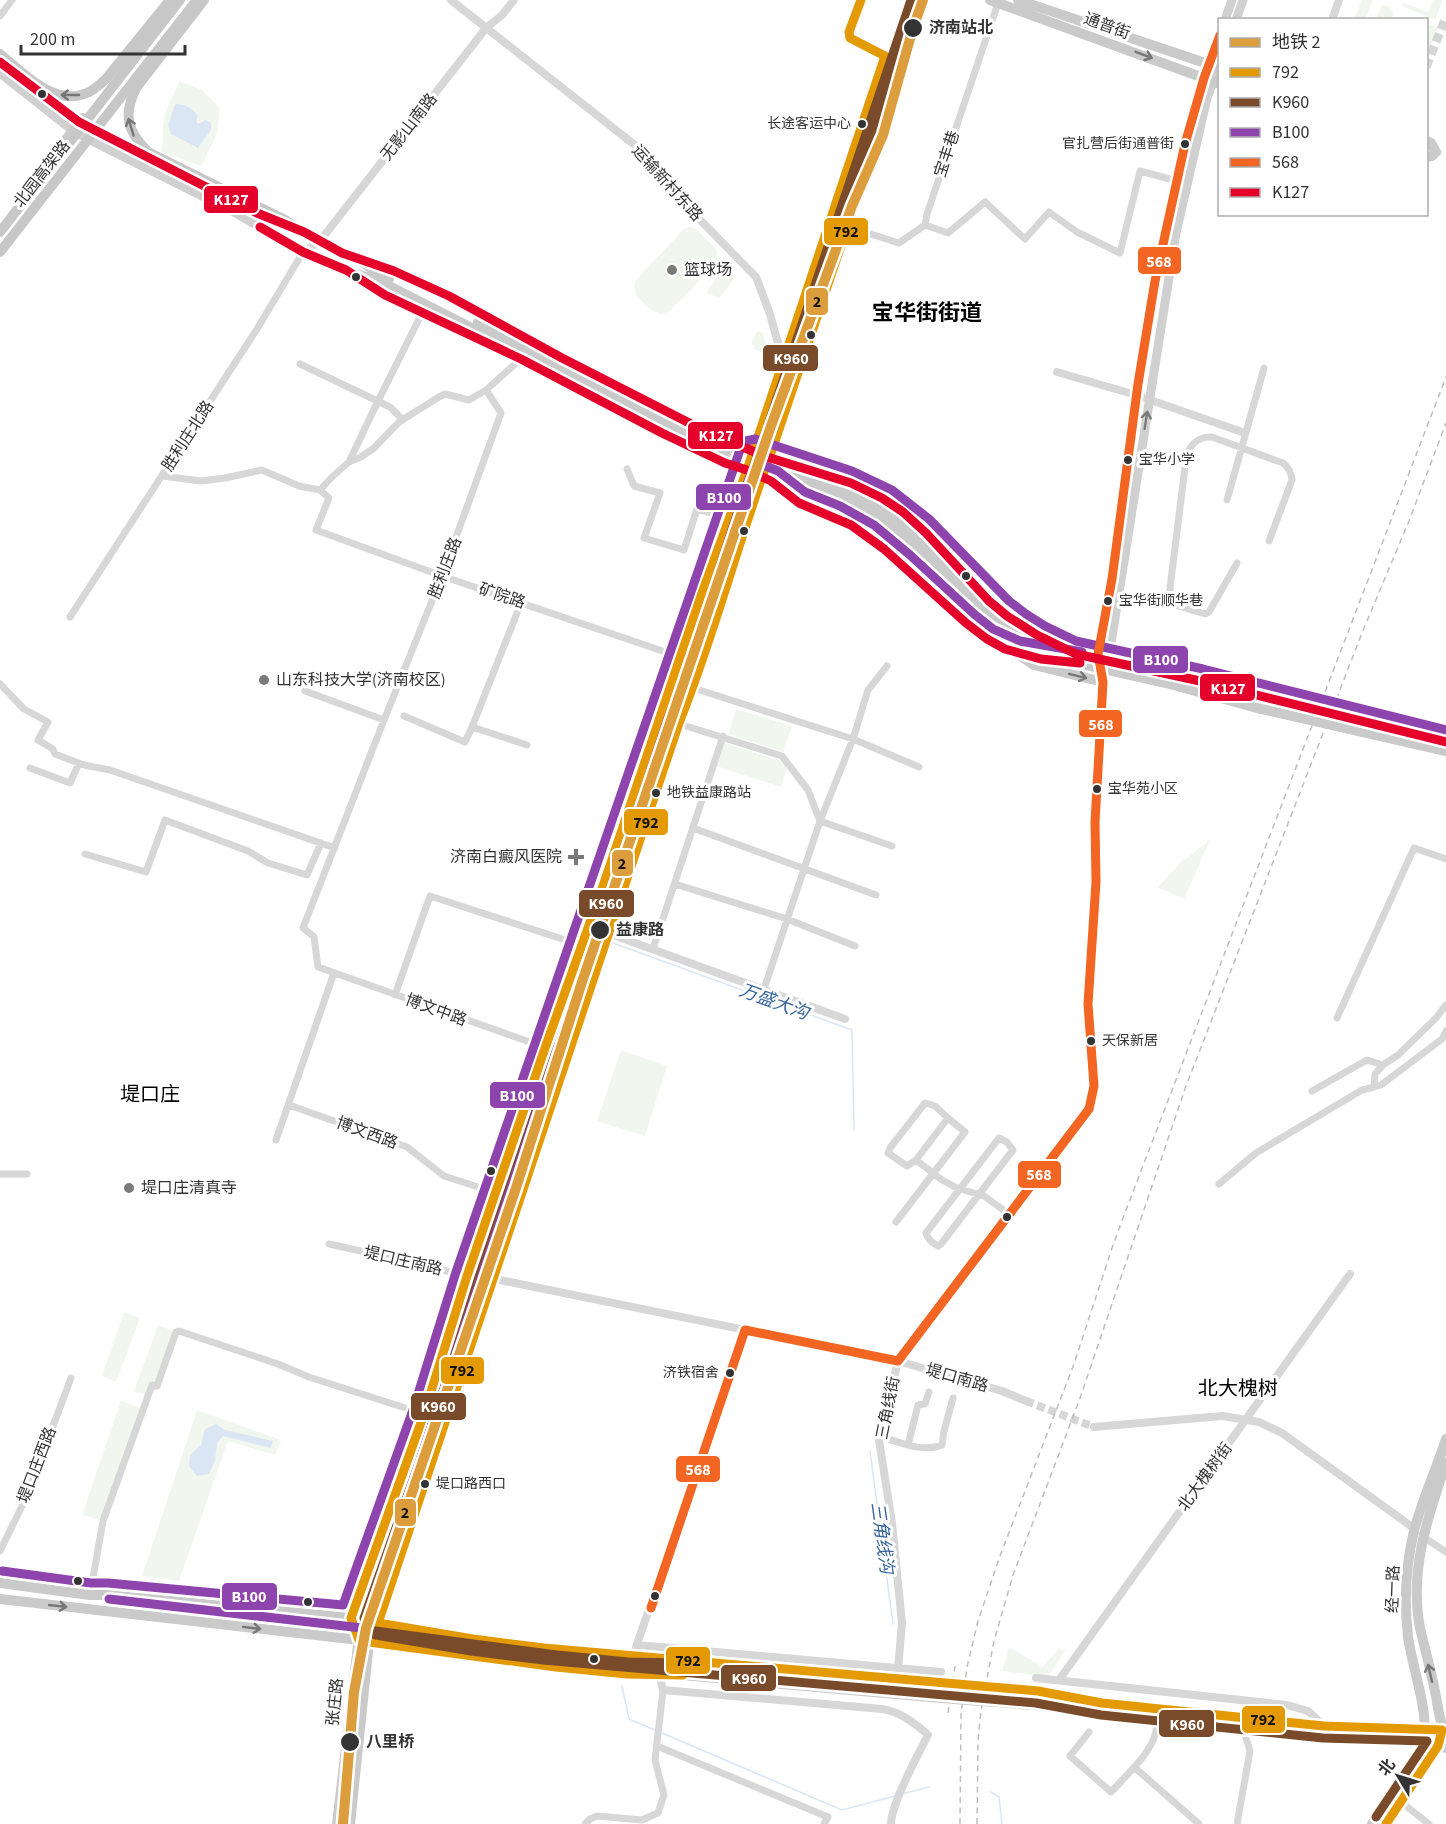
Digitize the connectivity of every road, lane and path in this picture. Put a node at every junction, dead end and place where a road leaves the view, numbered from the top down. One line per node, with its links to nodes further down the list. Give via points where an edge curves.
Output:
1 (12, 0): 15 (street)
2 (170, 0): 21 (highway, one-way to 21, via 106,79 85,94 47,91)
3 (176, 0): 26 (main road)
4 (180, 0): 34 (highway, 北园高架路, bridge)
5 (200, 0): 27 (main road); 35 (highway, one-way to 5, via 148,152 132,133 128,116 136,88); 37 (highway, 北园高架路, bridge)
6 (452, 0): 19 (street, 运输新村东路)
7 (514, 0): 19 (street, 无影山南路)
8 (913, 0): 32 (main road)
9 (918, 0): 32 (main road)
10 (1018, 0): 23 (main road, 通普街)
11 (1232, 0): 16 (main road)
12 (1243, 0): 17 (main road)
13 (1339, 0): 18 (street)
14 (994, 1): 25 (main road, 通普街, one-way to 25); 33 (street, 宝丰巷)
15 (0, 16)
16 (1226, 18)
17 (1237, 18)
18 (1333, 18)
19 (486, 28): 36 (street, 无影山南路); 44 (street, 运输新村东路, via 636,146 661,180 756,277)
20 (1218, 50): 23 (main road)
21 (0, 54)
22 (0, 62): 26 (main road)
23 (1216, 66): 25 (main road)
24 (0, 73): 26 (main road)
25 (1212, 81): 30 (main road); 51 (main road, via 1176,233)
26 (76, 126): 27 (main road); 31 (main road)
27 (96, 137): 35 (main road); 38 (main road); 39 (main road)
28 (1428, 142): 29 (main road, via 1436,152)
29 (1428, 157)
30 (1177, 181): 33 (street, via 1140,171 1120,254 1049,212 1025,239 985,201 948,233); 50 (main road, via 1155,281)
31 (0, 224)
32 (839, 224): 33 (street, via 899,243); 56 (main road)
33 (925, 225)
34 (0, 232)
35 (304, 232): 36 (main road)
36 (320, 240): 38 (street, 无影山南路); 40 (main road)
37 (0, 252)
38 (303, 252): 41 (main road); 61 (street, 胜利庄北路)
39 (0, 260)
40 (360, 260): 43 (main road, via 449,296); 72 (main road, bridge, via 381,276 699,433 848,497 921,550 978,610 1020,636)
41 (346, 270): 42 (main road); 72 (main road, bridge, via 383,283 697,442 853,509 900,543 980,623 1016,645)
42 (422, 314): 45 (main road); 52 (street)
43 (534, 343): 45 (street); 56 (main road)
44 (785, 354)
45 (521, 359): 49 (street); 60 (main road, via 662,433)
46 (300, 364): 52 (street)
47 (1264, 369): 54 (street)
48 (1057, 372): 50 (street)
49 (486, 390): 53 (street, via 469,400 445,394); 68 (street, 胜利庄路, via 501,413)
50 (1137, 395): 51 (street); 71 (main road)
51 (1149, 399): 54 (street); 71 (main road, one-way to 51)
52 (378, 401): 53 (street); 58 (street)
53 (403, 420): 58 (street, via 367,454)
54 (1245, 433): 55 (street)
55 (1241, 448): 64 (street); 66 (street, via 1283,463 1291,472 1292,480); 67 (street, via 1205,436 1188,450 1170,588 1172,604 1209,612)
56 (760, 455): 57 (main road); 60 (main road)
57 (775, 460): 71 (main road, via 851,491 896,519 989,609 1020,630); 72 (main road, bridge, via 833,477 882,498 926,533 1007,616)
58 (350, 462): 63 (street)
59 (627, 469): 65 (street, via 634,486 660,494 644,538 684,550 697,509)
60 (755, 474): 62 (main road); 65 (main road); 77 (main road)
61 (162, 476): 63 (street, via 201,481 262,470 299,486); 70 (street, 胜利庄北路)
62 (771, 481): 72 (main road, bridge, via 799,503 867,535 987,639 1016,653); 75 (main road, one-way to 75, via 844,510 863,523 976,628 1034,665)
63 (320, 490): 68 (street, 矿院路, via 329,498 316,531)
64 (1227, 500)
65 (736, 521): 73 (main road)
66 (1269, 541)
67 (1237, 563)
68 (442, 576): 69 (street, 矿院路); 80 (street, 胜利庄路)
69 (521, 603): 73 (street, 矿院路); 82 (street)
70 (70, 617)
71 (1104, 655): 75 (main road)
72 (1074, 658): 85 (main road, bridge, via 1200,681); 87 (main road, bridge, via 1257,708)
73 (689, 660): 104 (main road)
74 (887, 666): 84 (street, via 868,690)
75 (1103, 682): 129 (street, via 1089,994 1094,1086 1089,1110)
76 (0, 684): 88 (street, via 24,709 48,722 38,740 55,754)
77 (690, 686): 81 (main road); 84 (street)
78 (305, 691): 80 (street)
79 (404, 716): 82 (street, via 465,741)
80 (384, 720): 95 (street, 胜利庄路)
81 (674, 722): 83 (street); 102 (main road)
82 (472, 727): 86 (street)
83 (723, 736): 91 (street, via 782,756 808,789); 92 (street)
84 (853, 739): 89 (street); 91 (street)
85 (1446, 742)
86 (527, 745)
87 (1446, 751)
88 (79, 763): 90 (street, via 70,783); 93 (street, via 110,770)
89 (919, 767)
90 (30, 768)
91 (820, 821): 94 (street); 98 (street)
92 (693, 828): 98 (street); 99 (street)
93 (321, 843): 95 (street); 96 (street, via 307,875 165,820 146,872)
94 (892, 846)
95 (334, 848): 106 (street, 胜利庄路, via 303,928 314,938)
96 (85, 854)
97 (1446, 859): 111 (street, via 1413,848)
98 (804, 867): 100 (street); 101 (street)
99 (675, 884): 101 (street); 105 (street)
100 (876, 894)
101 (787, 919): 103 (street); 108 (street)
102 (602, 931): 105 (street); 133 (main road)
103 (855, 946)
104 (590, 948): 109 (street, via 430,896); 114 (main road)
105 (653, 949): 108 (street)
106 (318, 967): 107 (street, 博文中路)
107 (334, 973): 109 (street, 博文中路); 118 (street)
108 (764, 989): 112 (street)
109 (395, 995): 114 (street, 博文中路)
110 (1446, 1005): 115 (street, via 1398,1055)
111 (1337, 1018)
112 (845, 1019)
113 (1446, 1031): 116 (street, via 1442,1039)
114 (555, 1051): 128 (main road)
115 (1383, 1065): 116 (street, via 1375,1074); 117 (street, via 1367,1060)
116 (1374, 1087): 125 (street, via 1362,1090 1256,1153)
117 (1312, 1091)
118 (289, 1105): 120 (street); 128 (street, 博文西路, via 407,1147 444,1176)
119 (948, 1118): 121 (street); 121 (street, via 926,1103 888,1153 907,1166); 122 (street, via 965,1132)
120 (276, 1140)
121 (916, 1160): 122 (street)
122 (933, 1173): 126 (street); 130 (street)
123 (0, 1174): 124 (street)
124 (27, 1174)
125 (1219, 1184)
126 (960, 1189): 127 (street); 127 (street, via 1001,1138 1013,1150); 127 (street, via 926,1233 939,1246)
127 (979, 1194): 129 (street)
128 (506, 1196): 133 (main road)
129 (1009, 1214): 135 (street)
130 (896, 1222)
131 (329, 1244): 133 (street, 堤口庄南路)
132 (1350, 1274): 141 (street, 北大槐树街)
133 (481, 1278): 134 (street, 堤口南路); 153 (main road)
134 (746, 1330): 135 (street, 堤口南路); 155 (street)
135 (898, 1361): 139 (street, 堤口南路); 143 (street, 三角线街)
136 (71, 1378): 148 (street, 堤口庄西路, via 26,1498)
137 (929, 1392): 145 (street, via 925,1404 918,1405)
138 (953, 1398): 145 (street, via 942,1445)
139 (1026, 1401)
140 (424, 1414): 151 (street, via 179,1330 157,1386 152,1385 103,1521)
141 (1246, 1419): 142 (street, via 1222,1416); 147 (street, via 1282,1433); 161 (street, 北大槐树街)
142 (1094, 1427)
143 (880, 1436): 145 (street); 157 (street, 三角线街, via 902,1623)
144 (1446, 1440): 147 (main road, 经一路)
145 (908, 1445)
146 (1446, 1463): 147 (main road, 经一路)
147 (1419, 1532): 149 (street); 166 (main road, 经一路, via 1408,1568 1406,1608); 167 (main road, 经一路, one-way to 147, via 1418,1612)
148 (0, 1551)
149 (1446, 1552)
150 (0, 1583): 151 (main road)
151 (90, 1595): 153 (main road)
152 (0, 1599): 154 (main road, one-way to 154)
153 (365, 1621): 154 (main road); 156 (main road, via 493,1643)
154 (364, 1641): 159 (main road, via 525,1664); 174 (main road, 张庄路, via 355,1658); 175 (main road, 张庄路)
155 (637, 1645): 156 (street); 157 (street)
156 (635, 1656): 159 (street); 165 (main road, via 1038,1691 1102,1703)
157 (898, 1669): 158 (street)
158 (941, 1672)
159 (659, 1673): 162 (street); 164 (main road)
160 (1036, 1678): 161 (street)
161 (1059, 1680): 165 (street, via 1287,1705 1308,1711)
162 (663, 1690): 171 (street); 178 (street, via 888,1710 916,1724 928,1735)
163 (1156, 1720): 172 (street, via 1154,1741)
164 (1248, 1724): 169 (main road); 180 (street, via 1246,1738 1250,1751)
165 (1324, 1726): 166 (main road)
166 (1425, 1730): 167 (main road); 169 (main road, 经一路)
167 (1445, 1731): 169 (street); 170 (main road, 经一路)
168 (1089, 1732): 172 (street, via 1070,1756 1111,1792)
169 (1425, 1743): 170 (main road); 181 (main road)
170 (1443, 1745): 173 (main road, 经一路)
171 (657, 1746): 176 (street, via 655,1760 664,1796 658,1813 642,1820 597,1816); 177 (street, via 828,1817)
172 (1134, 1767): 179 (street)
173 (1401, 1802): 182 (main road, 经一路); 183 (street)
174 (337, 1824)
175 (350, 1824)
176 (585, 1824)
177 (824, 1824)
178 (891, 1824)
179 (1199, 1824)
180 (1238, 1824)
181 (1372, 1824)
182 (1386, 1824)
183 (1429, 1824)

